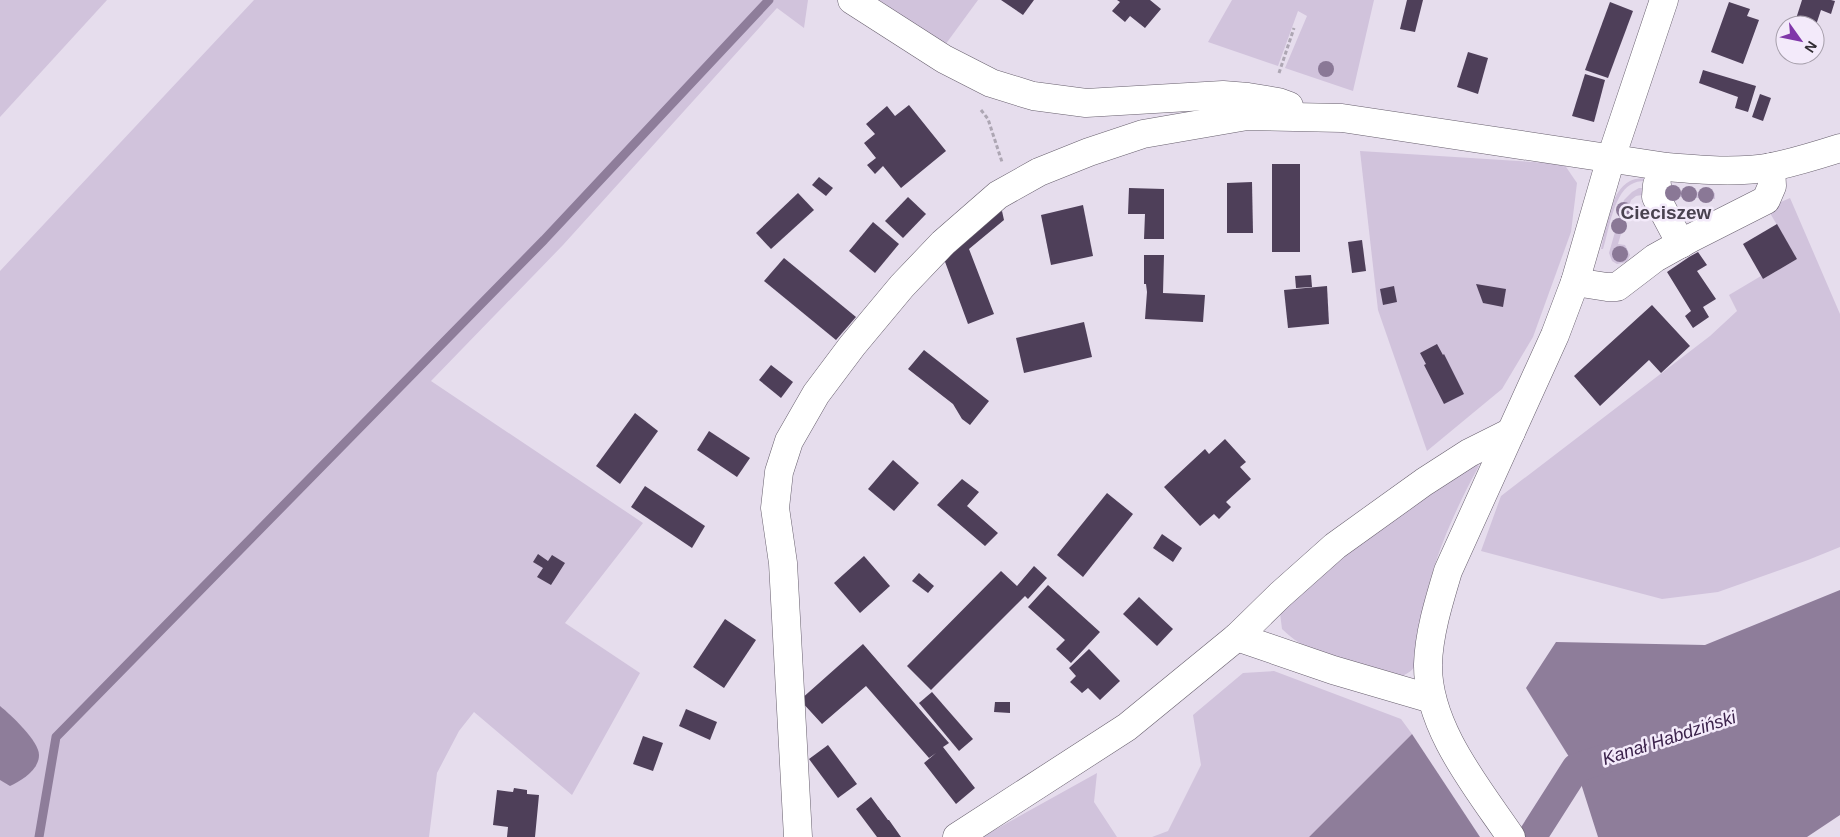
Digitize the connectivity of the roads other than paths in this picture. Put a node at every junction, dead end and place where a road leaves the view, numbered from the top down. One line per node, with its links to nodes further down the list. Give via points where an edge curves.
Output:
1 (852, 0): 3 (street, via 944,59 991,83 1034,96 1086,103 1190,96 1248,97 1286,104)
2 (1664, 0): 5 (street)
3 (1307, 116): 5 (street, via 1342,118); 13 (street, via 1247,116 1144,134 1039,172 998,195 943,243 902,286 816,394 789,441 779,472 775,508 784,563)
4 (1840, 148): 6 (street)
5 (1610, 158): 6 (street, via 1698,170); 9 (street)
6 (1771, 167): 8 (street, via 1772,186 1766,200)
7 (1657, 185): 8 (street, via 1656,197)
8 (1681, 244): 9 (street, via 1655,258 1617,287)
9 (1575, 282): 10 (street)
10 (1511, 432): 11 (street, via 1469,453 1335,546); 12 (street, via 1448,572 1438,603 1428,665)
11 (1237, 637): 12 (street); 14 (street, via 1127,727)
12 (1432, 699): 15 (street, via 1440,723 1465,769)
13 (798, 837)
14 (958, 837)
15 (1511, 837)

